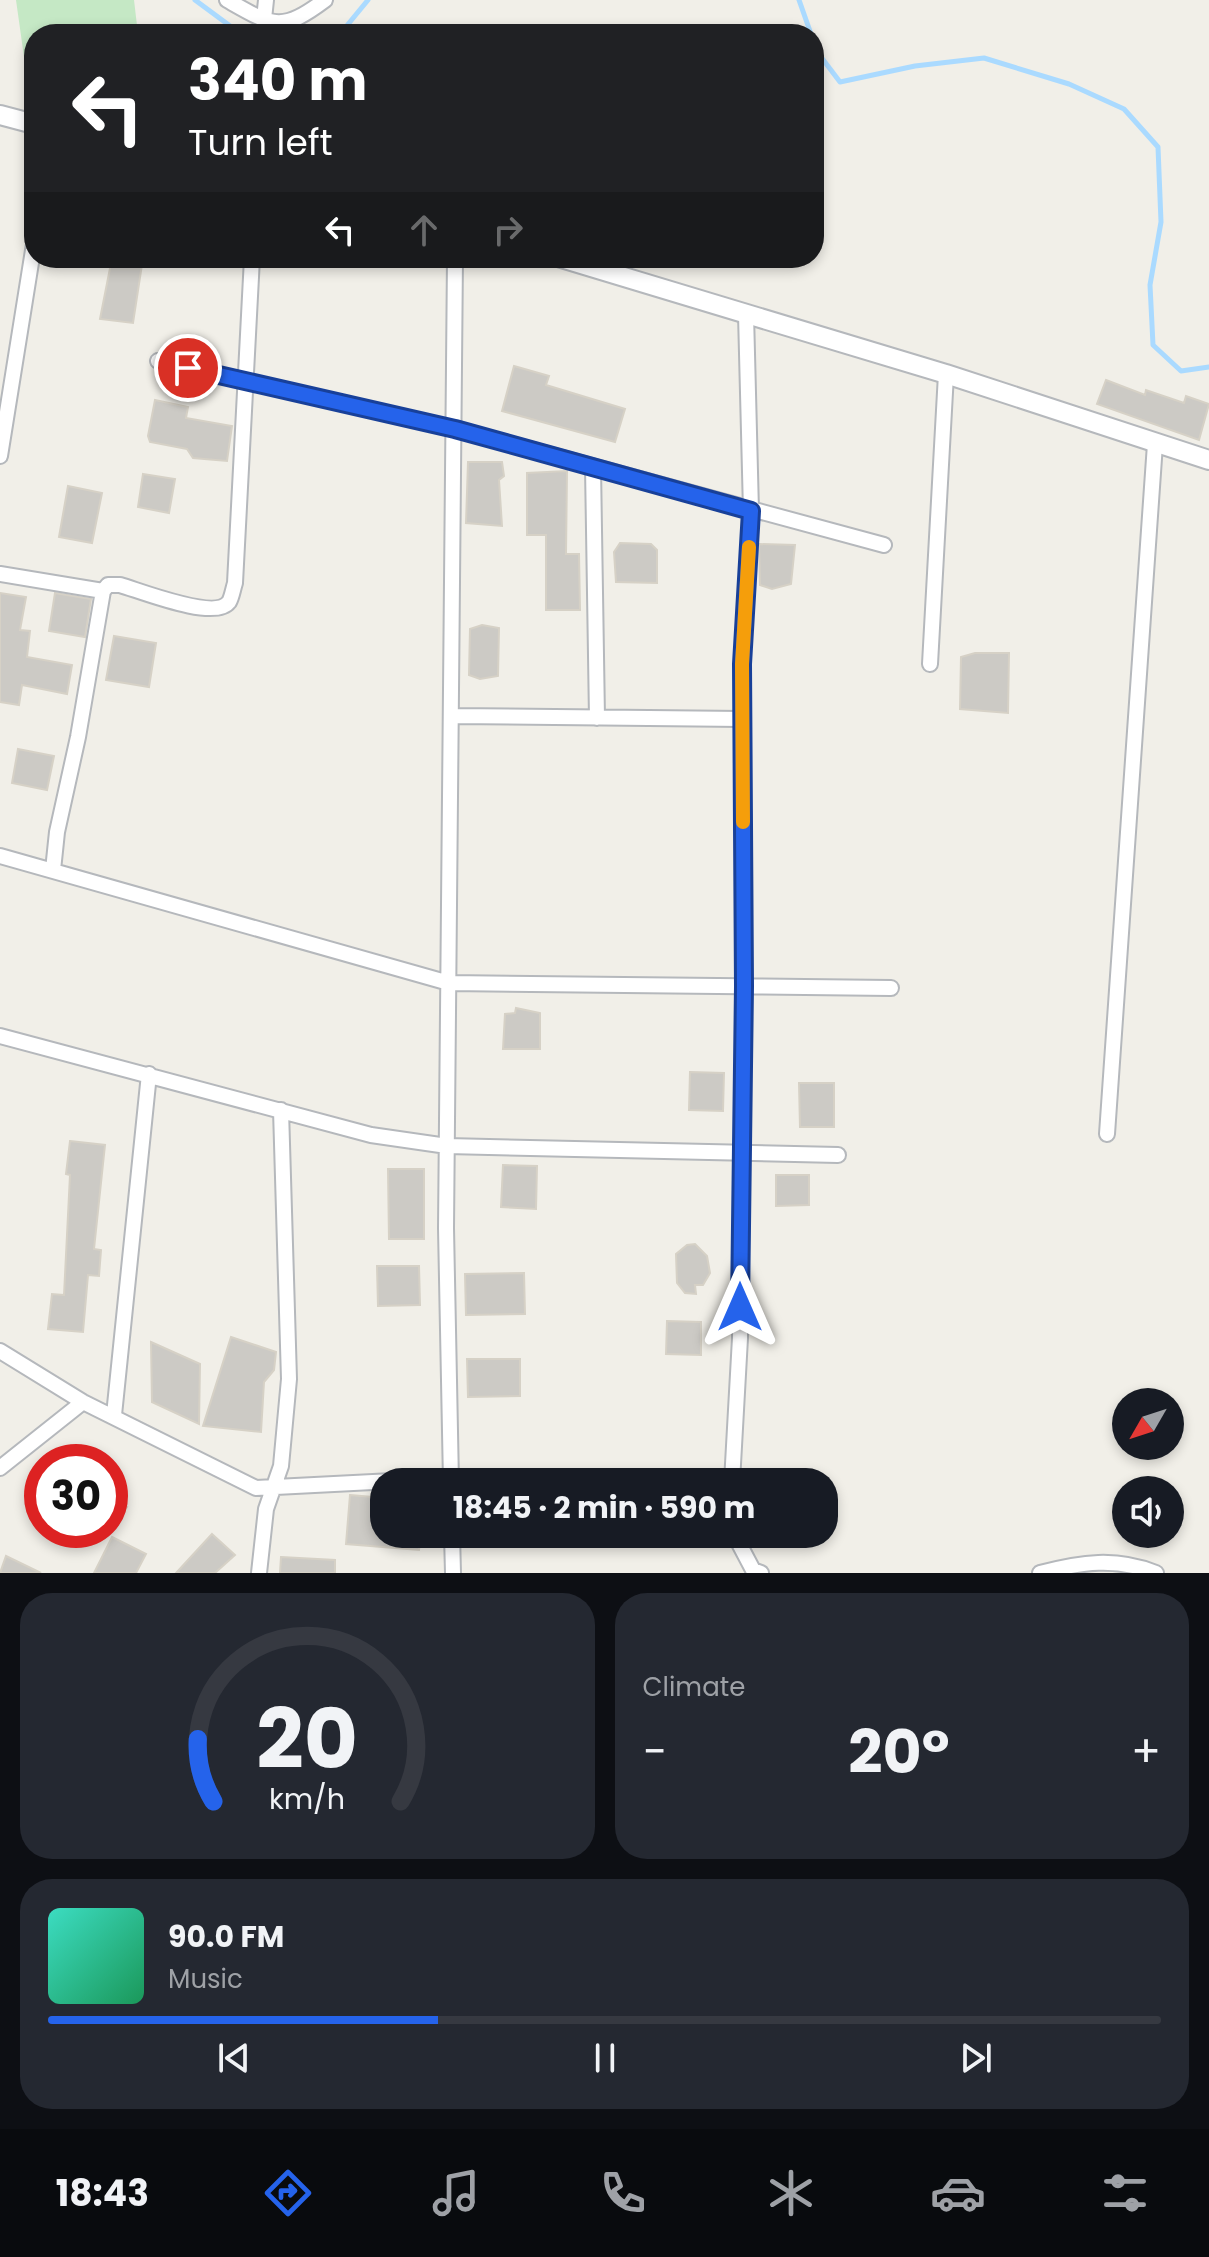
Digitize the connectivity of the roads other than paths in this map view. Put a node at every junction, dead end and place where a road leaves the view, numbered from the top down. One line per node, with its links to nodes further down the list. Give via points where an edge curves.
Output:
1 (227, 0): 4 (street)
2 (266, 0): 4 (street)
3 (325, 0): 4 (street, via 300,19 281,24)
4 (264, 19)
5 (0, 115): 6 (street)
6 (24, 121)
7 (30, 268): 17 (street)
8 (252, 268): 14 (street)
9 (455, 268): 15 (street)
10 (594, 268): 11 (street)
11 (746, 314): 13 (street); 20 (street)
12 (158, 361): 14 (street)
13 (946, 374): 16 (street); 24 (street)
14 (247, 383): 15 (street); 23 (street, via 230,601 204,609 120,585)
15 (455, 429): 19 (street); 25 (street)
16 (1155, 444): 18 (street); 36 (street)
17 (0, 456)
18 (1209, 460)
19 (593, 467): 20 (street); 26 (street)
20 (751, 511): 21 (street); 27 (street)
21 (884, 545)
22 (0, 574): 23 (street)
23 (103, 591): 29 (street)
24 (930, 664)
25 (452, 716): 26 (street); 30 (street)
26 (597, 718): 27 (street)
27 (742, 719): 31 (street)
28 (0, 856): 29 (street)
29 (53, 870): 30 (street)
30 (449, 983): 31 (street); 37 (street)
31 (744, 986): 32 (street); 38 (street)
32 (891, 988)
33 (0, 1036): 34 (street)
34 (149, 1074): 35 (street); 42 (street)
35 (281, 1110): 37 (street, via 371,1135); 47 (street, via 289,1379 281,1466)
36 (1107, 1134)
37 (447, 1146): 38 (street); 44 (street)
38 (741, 1152): 39 (street); 45 (street)
39 (838, 1155)
40 (0, 1351): 41 (street)
41 (83, 1402): 42 (street); 43 (street)
42 (114, 1415): 47 (street, via 256,1488)
43 (0, 1468)
44 (451, 1468)
45 (733, 1468)
46 (370, 1484): 47 (street)
47 (273, 1489): 50 (street)
48 (452, 1548): 51 (street)
49 (741, 1548): 52 (street, via 753,1570)
50 (259, 1573)
51 (453, 1573)
52 (761, 1573)
53 (1040, 1573): 54 (street, via 1080,1562 1111,1561)
54 (1156, 1573)

